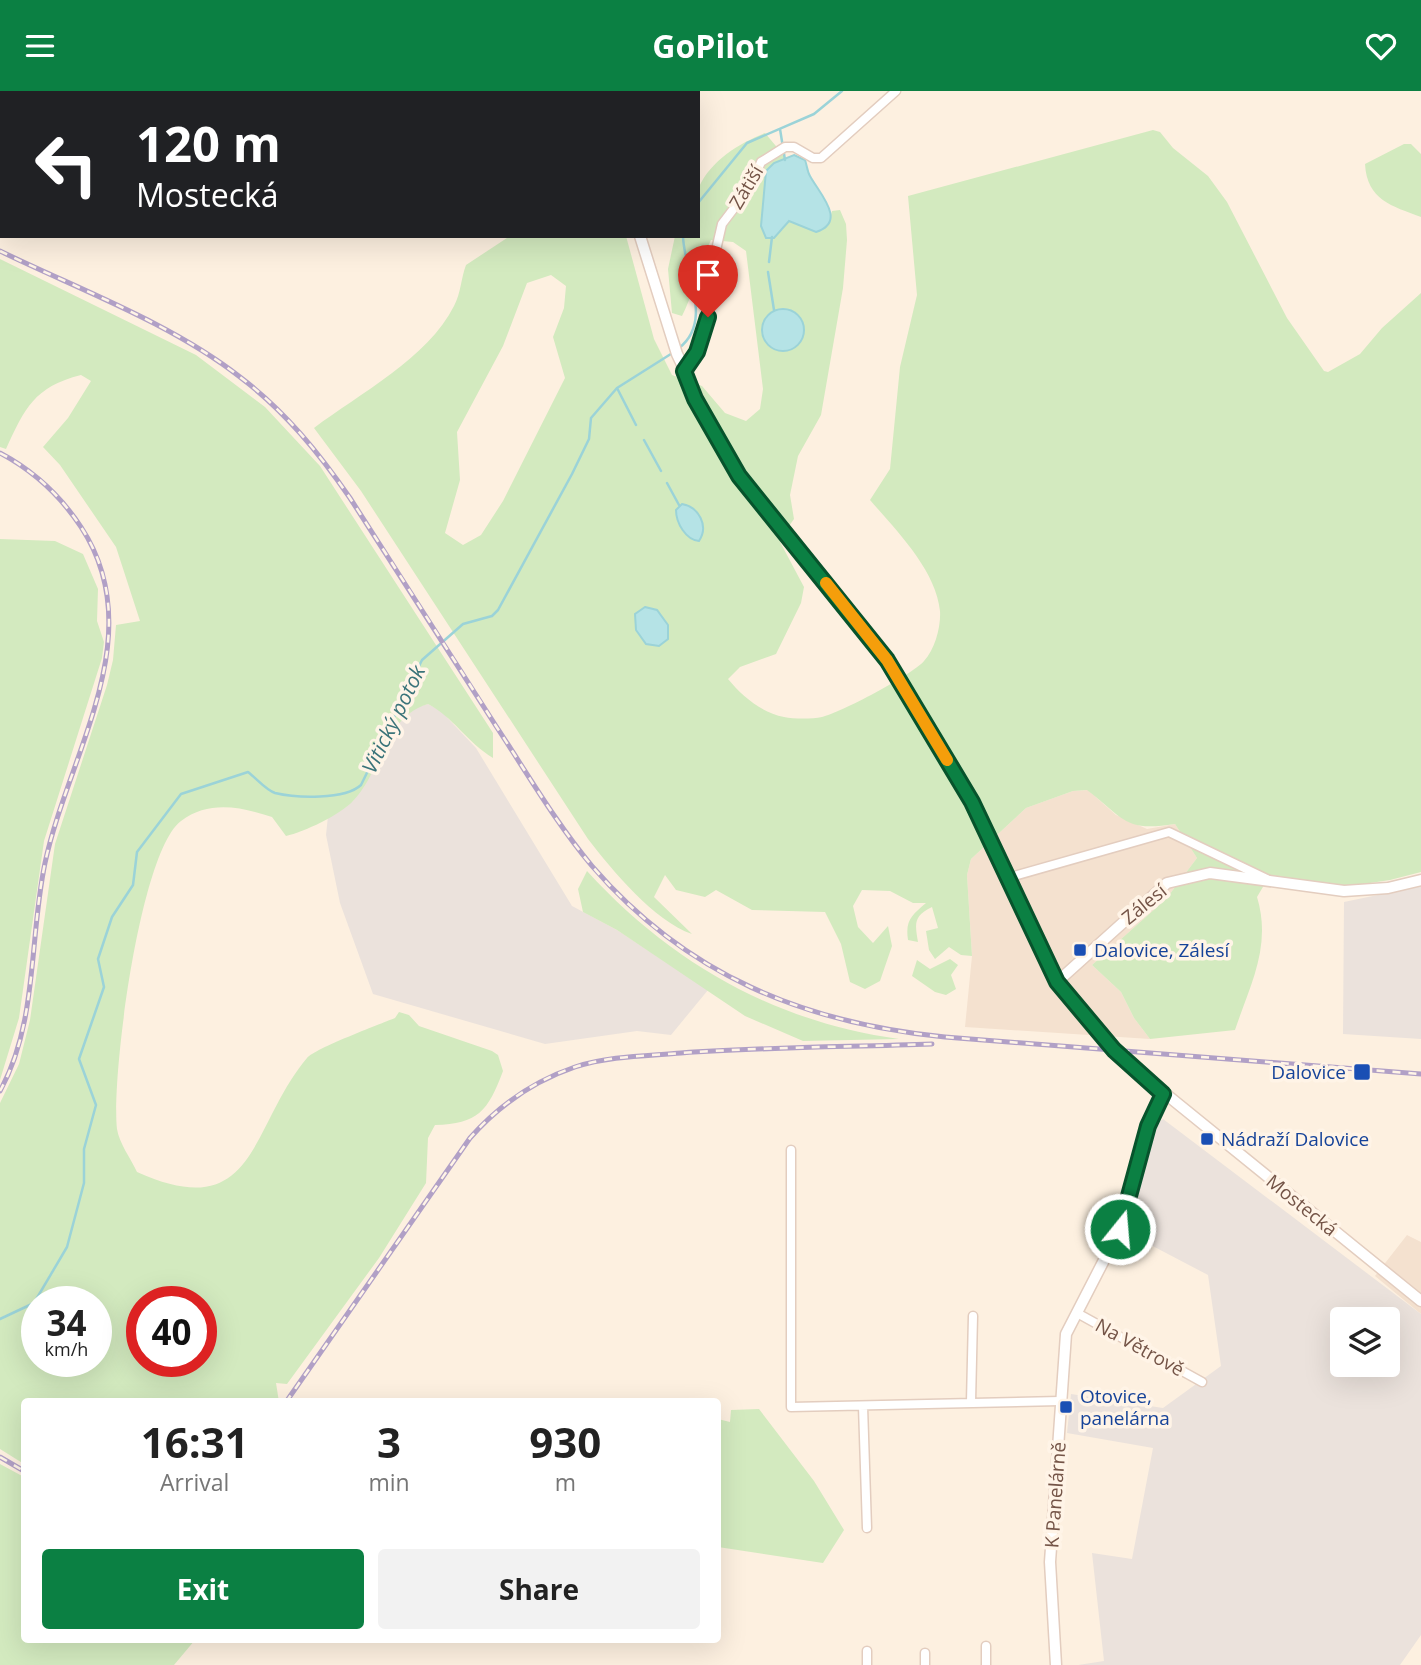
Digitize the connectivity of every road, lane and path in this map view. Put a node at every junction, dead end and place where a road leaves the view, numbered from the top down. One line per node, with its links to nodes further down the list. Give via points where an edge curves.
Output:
1 (896, 91): 3 (street, Zátiší, via 821,158 785,146 761,162 751,186 722,224 705,334)
2 (641, 238): 3 (street, Mostecká)
3 (684, 371): 4 (street, Mostecká, via 739,476 887,660 972,802)
4 (1007, 878): 6 (street, via 1169,832); 7 (street, Mostecká)
5 (1421, 880): 6 (street, via 1344,891)
6 (1272, 881): 7 (street, Zálesí, via 1210,873 1167,883)
7 (1057, 982): 8 (street, Mostecká, via 1114,1050)
8 (1163, 1094): 10 (street, Mostecká); 11 (street, K Panelárně, via 1148,1126 1120,1229)
9 (791, 1150): 16 (street, via 791,1407)
10 (1421, 1301)
11 (1077, 1313): 13 (street, Na Větrově); 14 (street, K Panelárně, via 1066,1334)
12 (973, 1316): 15 (street)
13 (1202, 1382)
14 (1060, 1401): 15 (street); 24 (street, K Panelárně, via 1050,1562)
15 (971, 1402): 16 (street)
16 (863, 1406): 17 (street)
17 (867, 1528)
18 (986, 1646): 23 (street)
19 (867, 1651): 21 (street)
20 (925, 1653): 22 (street)
21 (867, 1665)
22 (925, 1665)
23 (986, 1665)
24 (1056, 1665)

